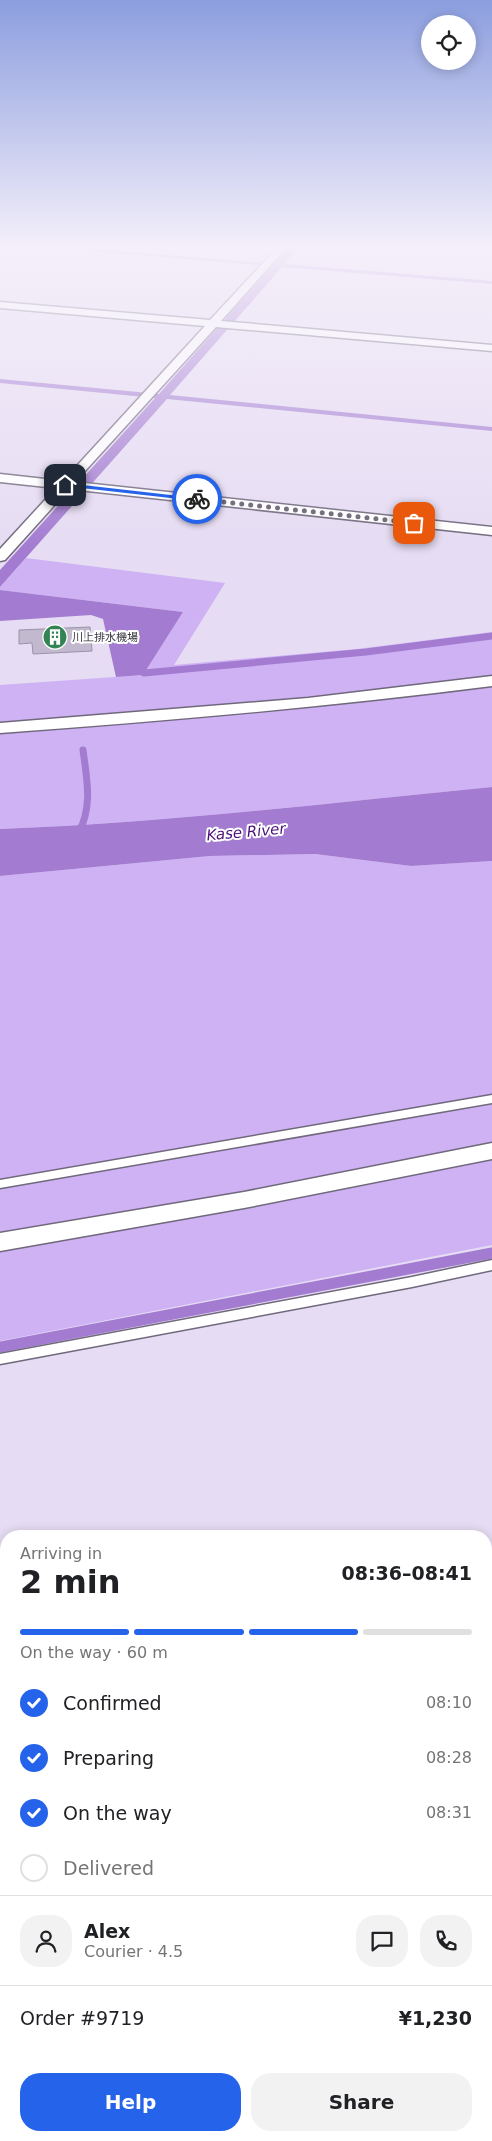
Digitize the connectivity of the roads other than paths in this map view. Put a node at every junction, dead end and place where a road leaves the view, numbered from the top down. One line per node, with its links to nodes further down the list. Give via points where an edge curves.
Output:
1 (191, 348): 3 (street)
2 (0, 478): 3 (street)
3 (65, 485): 4 (street); 5 (street)
4 (492, 531)
5 (0, 557)
6 (492, 682): 7 (street, via 227,712)
7 (0, 728)
8 (492, 1099): 10 (lane)
9 (492, 1151): 11 (street, via 244,1200)
10 (0, 1184)
11 (0, 1242)
12 (492, 1265): 13 (lane)
13 (0, 1358)

